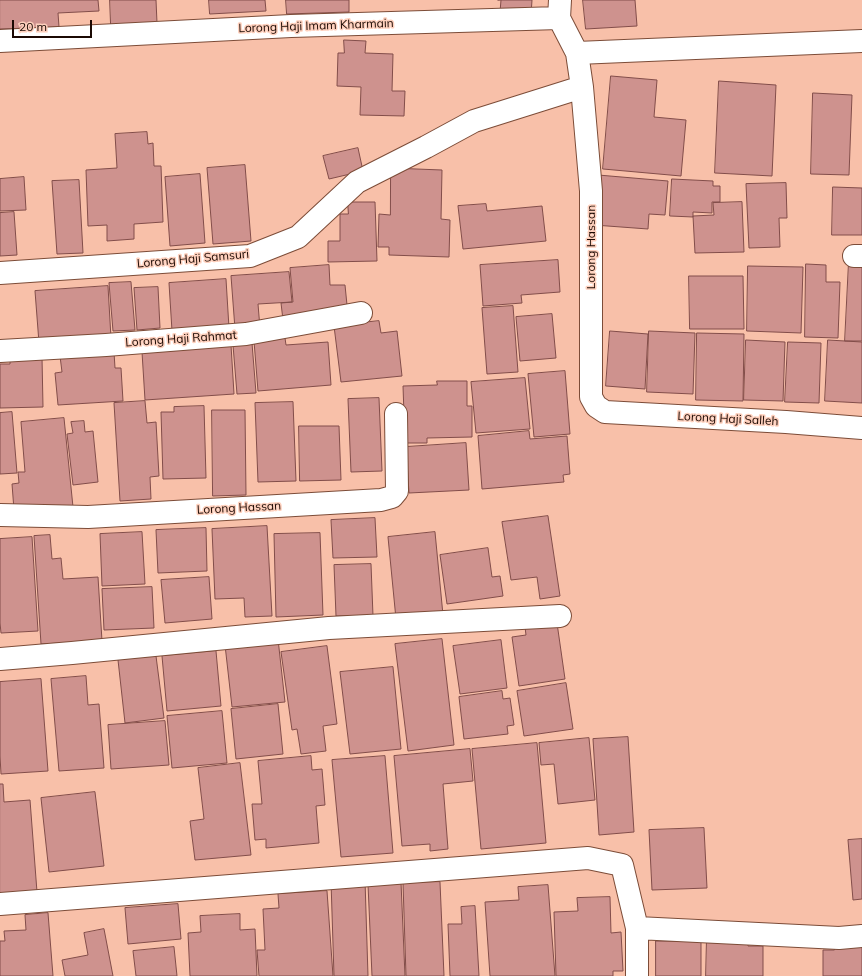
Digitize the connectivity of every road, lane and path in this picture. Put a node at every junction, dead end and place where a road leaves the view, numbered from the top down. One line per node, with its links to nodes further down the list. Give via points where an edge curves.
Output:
1 (559, 9): 2 (street, Lorong Haji Imam Kharmain); 4 (street, Lorong Haji Imam Kharmain)
2 (0, 41)
3 (862, 41): 4 (street)
4 (577, 53): 5 (street, Lorong Haji Imam Kharmain)
5 (582, 87): 6 (street, Lorong Haji Samsuri, via 474,121 357,182 298,237 250,256); 9 (street, Lorong Hassan, via 591,191 592,396)
6 (0, 273)
7 (361, 313): 8 (street, Lorong Haji Rahmat, via 246,334)
8 (0, 351)
9 (596, 406): 11 (street, Lorong Haji Salleh, via 606,412)
10 (396, 414): 12 (street, Lorong Hassan, via 397,491 392,497 381,500 88,517)
11 (862, 428)
12 (0, 515)
13 (560, 616): 14 (street, via 329,628)
14 (0, 659)
15 (0, 904): 16 (street, via 588,858 622,865)
16 (638, 928): 17 (street, via 839,938); 18 (street)
17 (862, 936)
18 (637, 976)

